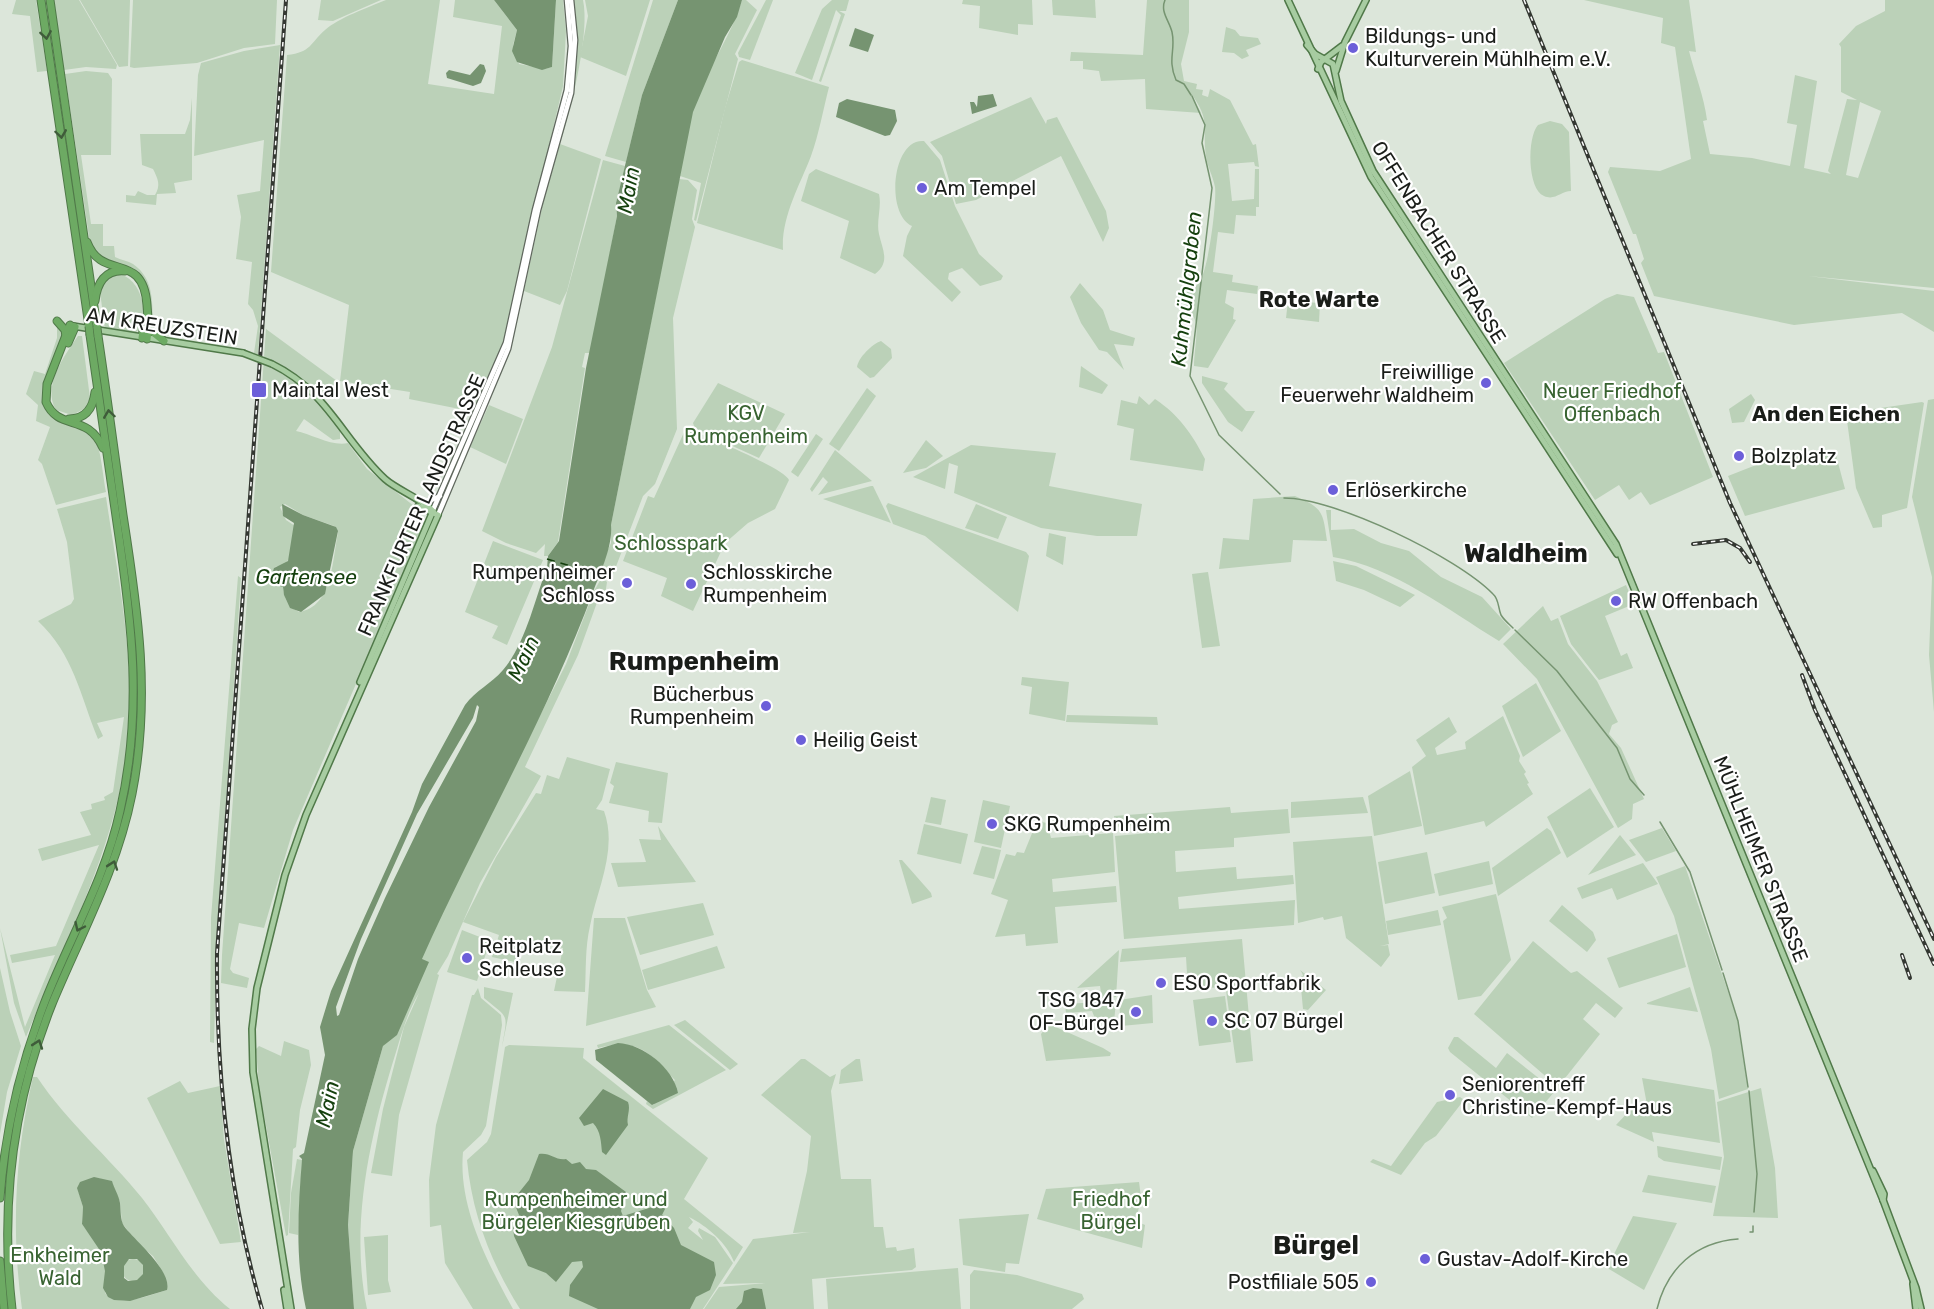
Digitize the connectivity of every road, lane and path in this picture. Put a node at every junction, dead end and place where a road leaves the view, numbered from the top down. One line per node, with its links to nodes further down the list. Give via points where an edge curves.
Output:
1 (41, 0): 10 (highway, one-way to 10)
2 (50, 0): 10 (highway)
3 (569, 0): 25 (main road, FRANKFURTER LANDSTRASSE, via 571,46 567,90 506,343); 27 (main road, FRANKFURTER LANDSTRASSE, via 575,47 571,93 538,210 510,342)
4 (1288, 0): 7 (main road, OFFENBACHER STRASSE)
5 (1366, 0): 6 (main road)
6 (1345, 42): 8 (main road); 11 (main road)
7 (1307, 45): 8 (main road, OFFENBACHER STRASSE); 9 (main road, OFFENBACHER STRASSE)
8 (1326, 58): 9 (main road); 11 (main road, OFFENBACHER STRASSE)
9 (1318, 69): 12 (main road, OFFENBACHER STRASSE)
10 (56, 73): 13 (highway); 22 (highway, one-way to 22, bridge)
11 (1336, 73): 12 (main road); 21 (main road, OFFENBACHER STRASSE, via 1341,101 1373,171)
12 (1325, 82): 21 (main road, OFFENBACHER STRASSE, via 1371,177)
13 (82, 228): 14 (highway); 17 (highway, via 97,258 129,269 141,279 146,290)
14 (94, 313): 18 (highway, via 96,290 104,277 117,271 131,273 144,291); 24 (highway, one-way to 14, bridge)
15 (57, 321): 19 (highway, via 65,330)
16 (72, 326): 18 (main road, AM KREUZSTEIN); 19 (highway); 22 (highway, via 47,390 50,406 64,418 82,416 93,405)
17 (148, 328): 18 (highway); 20 (highway)
18 (144, 338): 20 (main road, AM KREUZSTEIN)
19 (65, 340): 23 (highway, via 47,384 46,402 57,417 94,431)
20 (164, 341): 26 (main road, AM KREUZSTEIN, bridge, via 243,353 272,364 299,381 318,396 381,475)
21 (1497, 366): 29 (main road, MÜHLHEIMER STRASSE); 29 (main road, MÜHLHEIMER STRASSE, via 1616,544)
22 (96, 380): 23 (highway)
23 (108, 460): 24 (highway)
24 (116, 492): 31 (highway, one-way to 31, via 134,657 135,716 129,767 103,869 44,1003 24,1060 10,1121); 35 (highway, one-way to 24, via 7,1206 12,1148 22,1099 52,1006 117,855 139,751 142,649)
25 (440, 496): 26 (main road); 27 (main road, FRANKFURTER LANDSTRASSE)
26 (421, 505): 27 (main road, AM KREUZSTEIN); 28 (main road)
27 (434, 513): 28 (main road, FRANKFURTER LANDSTRASSE); 30 (main road, FRANKFURTER LANDSTRASSE, via 296,843)
28 (427, 526): 30 (main road, FRANKFURTER LANDSTRASSE, via 292,842 259,962)
29 (1625, 566): 33 (main road, MÜHLHEIMER STRASSE, via 1884,1194)
30 (252, 1008): 36 (main road, via 255,1091); 36 (main road, via 250,1080)
31 (0, 1198)
32 (0, 1261): 34 (highway)
33 (1912, 1278): 37 (main road, MÜHLHEIMER STRASSE); 38 (main road, MÜHLHEIMER STRASSE)
34 (4, 1309)
35 (12, 1309)
36 (289, 1309)
37 (1916, 1309)
38 (1921, 1309)

